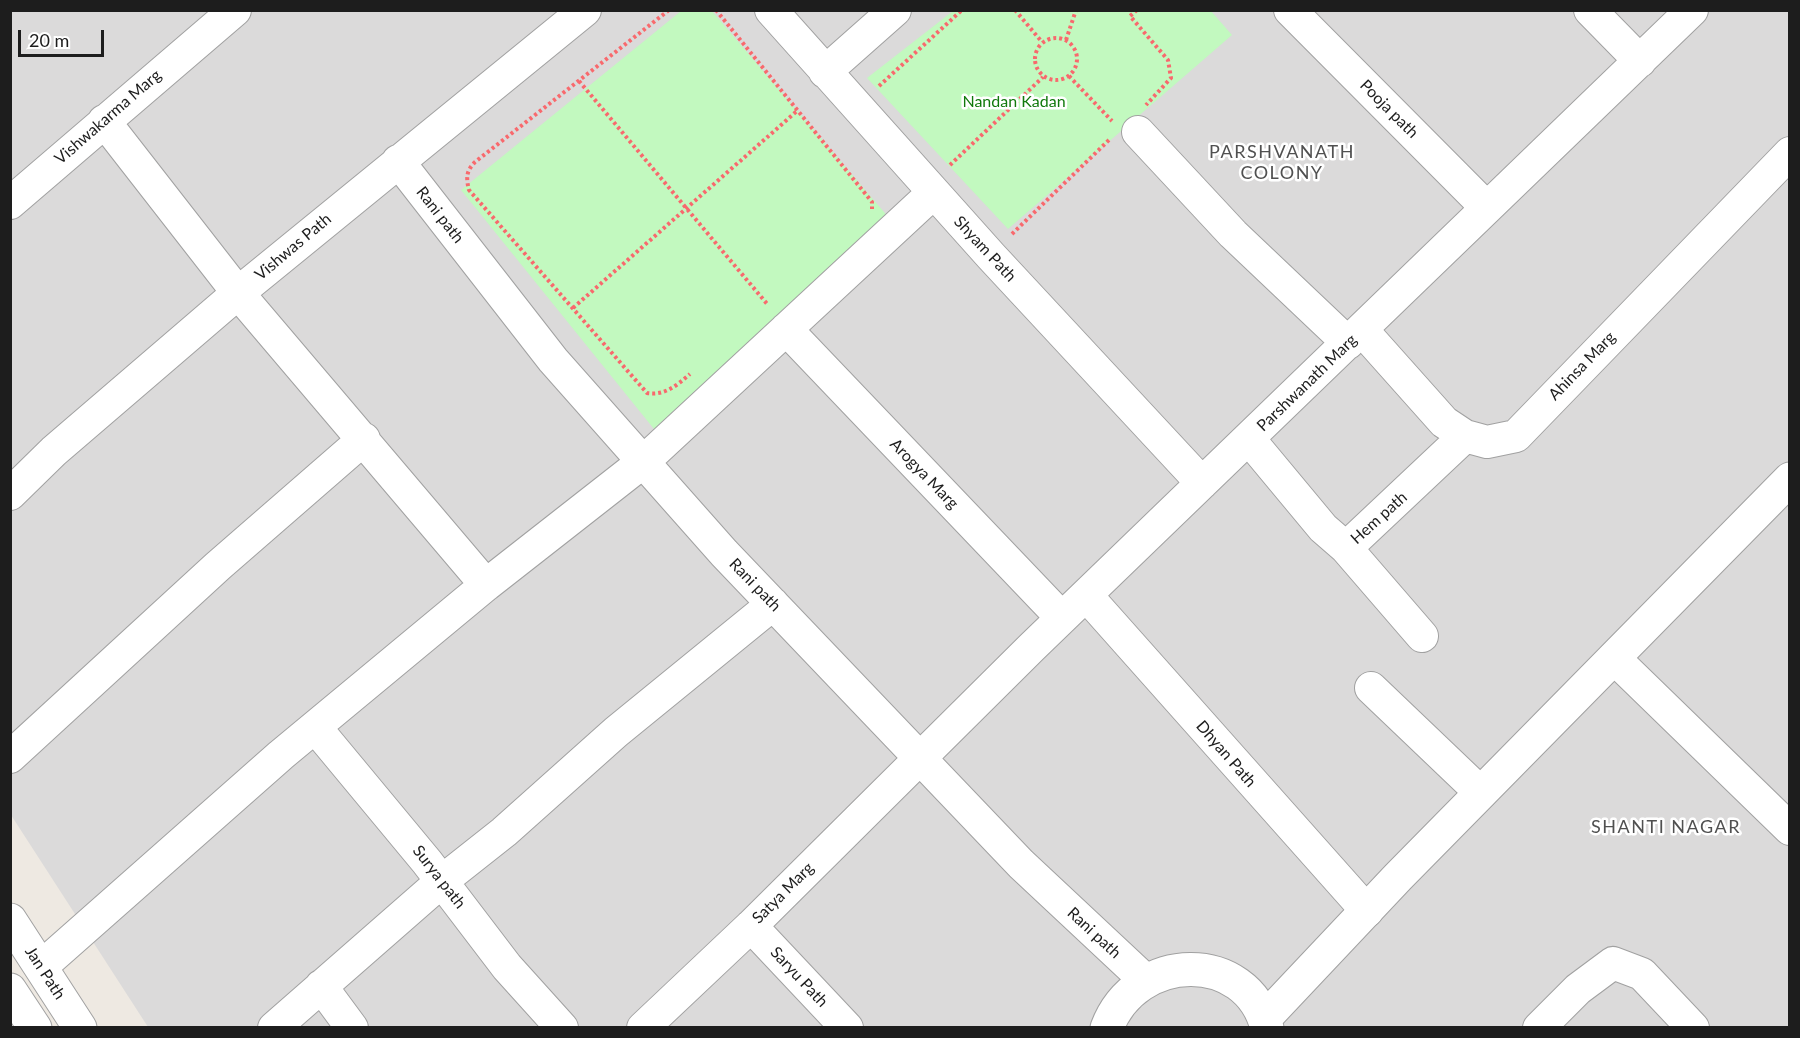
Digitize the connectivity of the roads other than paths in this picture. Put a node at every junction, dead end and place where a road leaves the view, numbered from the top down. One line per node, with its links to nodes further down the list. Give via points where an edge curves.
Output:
1 (235, 10): 10 (street, Vishwakarma Marg)
2 (585, 10): 13 (street, Vishwas Path)
3 (771, 10): 9 (street, Shyam Path)
4 (896, 10): 9 (street)
5 (1290, 10): 16 (street, Pooja path)
6 (1590, 10): 8 (street)
7 (1692, 10): 8 (street, Parshwanath Marg)
8 (1640, 61): 16 (street, Parshwanath Marg)
9 (825, 72): 14 (street, Shyam Path)
10 (104, 121): 15 (street, Vishwakarma Marg); 17 (street)
11 (1127, 124): 19 (street, Ahinsa Marg, via 1233,234)
12 (1790, 153): 20 (street, Ahinsa Marg, via 1516,436 1487,442)
13 (398, 161): 17 (street, Vishwas Path); 23 (street, Rani path, via 553,360)
14 (944, 184): 18 (street); 25 (street, Shyam Path)
15 (10, 202)
16 (1487, 208): 19 (street, Parshwanath Marg)
17 (238, 293): 21 (street); 26 (street, Vishwas Path, via 54,451)
18 (772, 316): 23 (street); 31 (street, Arogya Marg)
19 (1355, 336): 20 (street, Ahinsa Marg, via 1444,422); 22 (street, Parshwanath Marg)
20 (1465, 436): 27 (street, Hem path)
21 (364, 439): 28 (street); 37 (street, via 218,566)
22 (1249, 439): 25 (street, Parshwanath Marg); 27 (street, Hem path, via 1323,528)
23 (643, 462): 28 (street); 30 (street, Rani path)
24 (1790, 479): 33 (street)
25 (1202, 483): 29 (street, Parshwanath Marg)
26 (10, 494)
27 (1346, 548): 32 (street)
28 (486, 585): 35 (street)
29 (1086, 595): 31 (street, Parshwanath Marg); 41 (street, Dhyan Path)
30 (773, 604): 36 (street, Rani path); 40 (street)
31 (1062, 618): 36 (street, Parshwanath Marg)
32 (1422, 636)
33 (1614, 658): 38 (street); 39 (street)
34 (1371, 688): 38 (street)
35 (315, 727): 40 (street, Surya path); 44 (street)
36 (921, 756): 43 (street, Satya Marg); 45 (street, Rani path, via 1021,864)
37 (10, 757)
38 (1481, 793): 41 (street)
39 (1790, 829)
40 (442, 881): 46 (street); 53 (street, Surya path, via 507,967)
41 (1367, 911): 48 (street)
42 (10, 920): 44 (street, Jan Path)
43 (751, 926): 54 (street, Satya Marg); 55 (street, Saryu Path)
44 (42, 967): 50 (street, Jan Path)
45 (1145, 980): 48 (street, via 1167,971 1213,973 1252,998); 56 (street, via 1126,994)
46 (321, 986): 51 (street); 52 (street)
47 (10, 990): 49 (street)
48 (1266, 1023)
49 (30, 1026)
50 (80, 1028)
51 (274, 1028)
52 (352, 1028)
53 (562, 1028)
54 (643, 1028)
55 (847, 1028)
56 (1107, 1028)
57 (1539, 1028): 58 (street, via 1578,989 1613,963 1642,974)
58 (1693, 1028)

